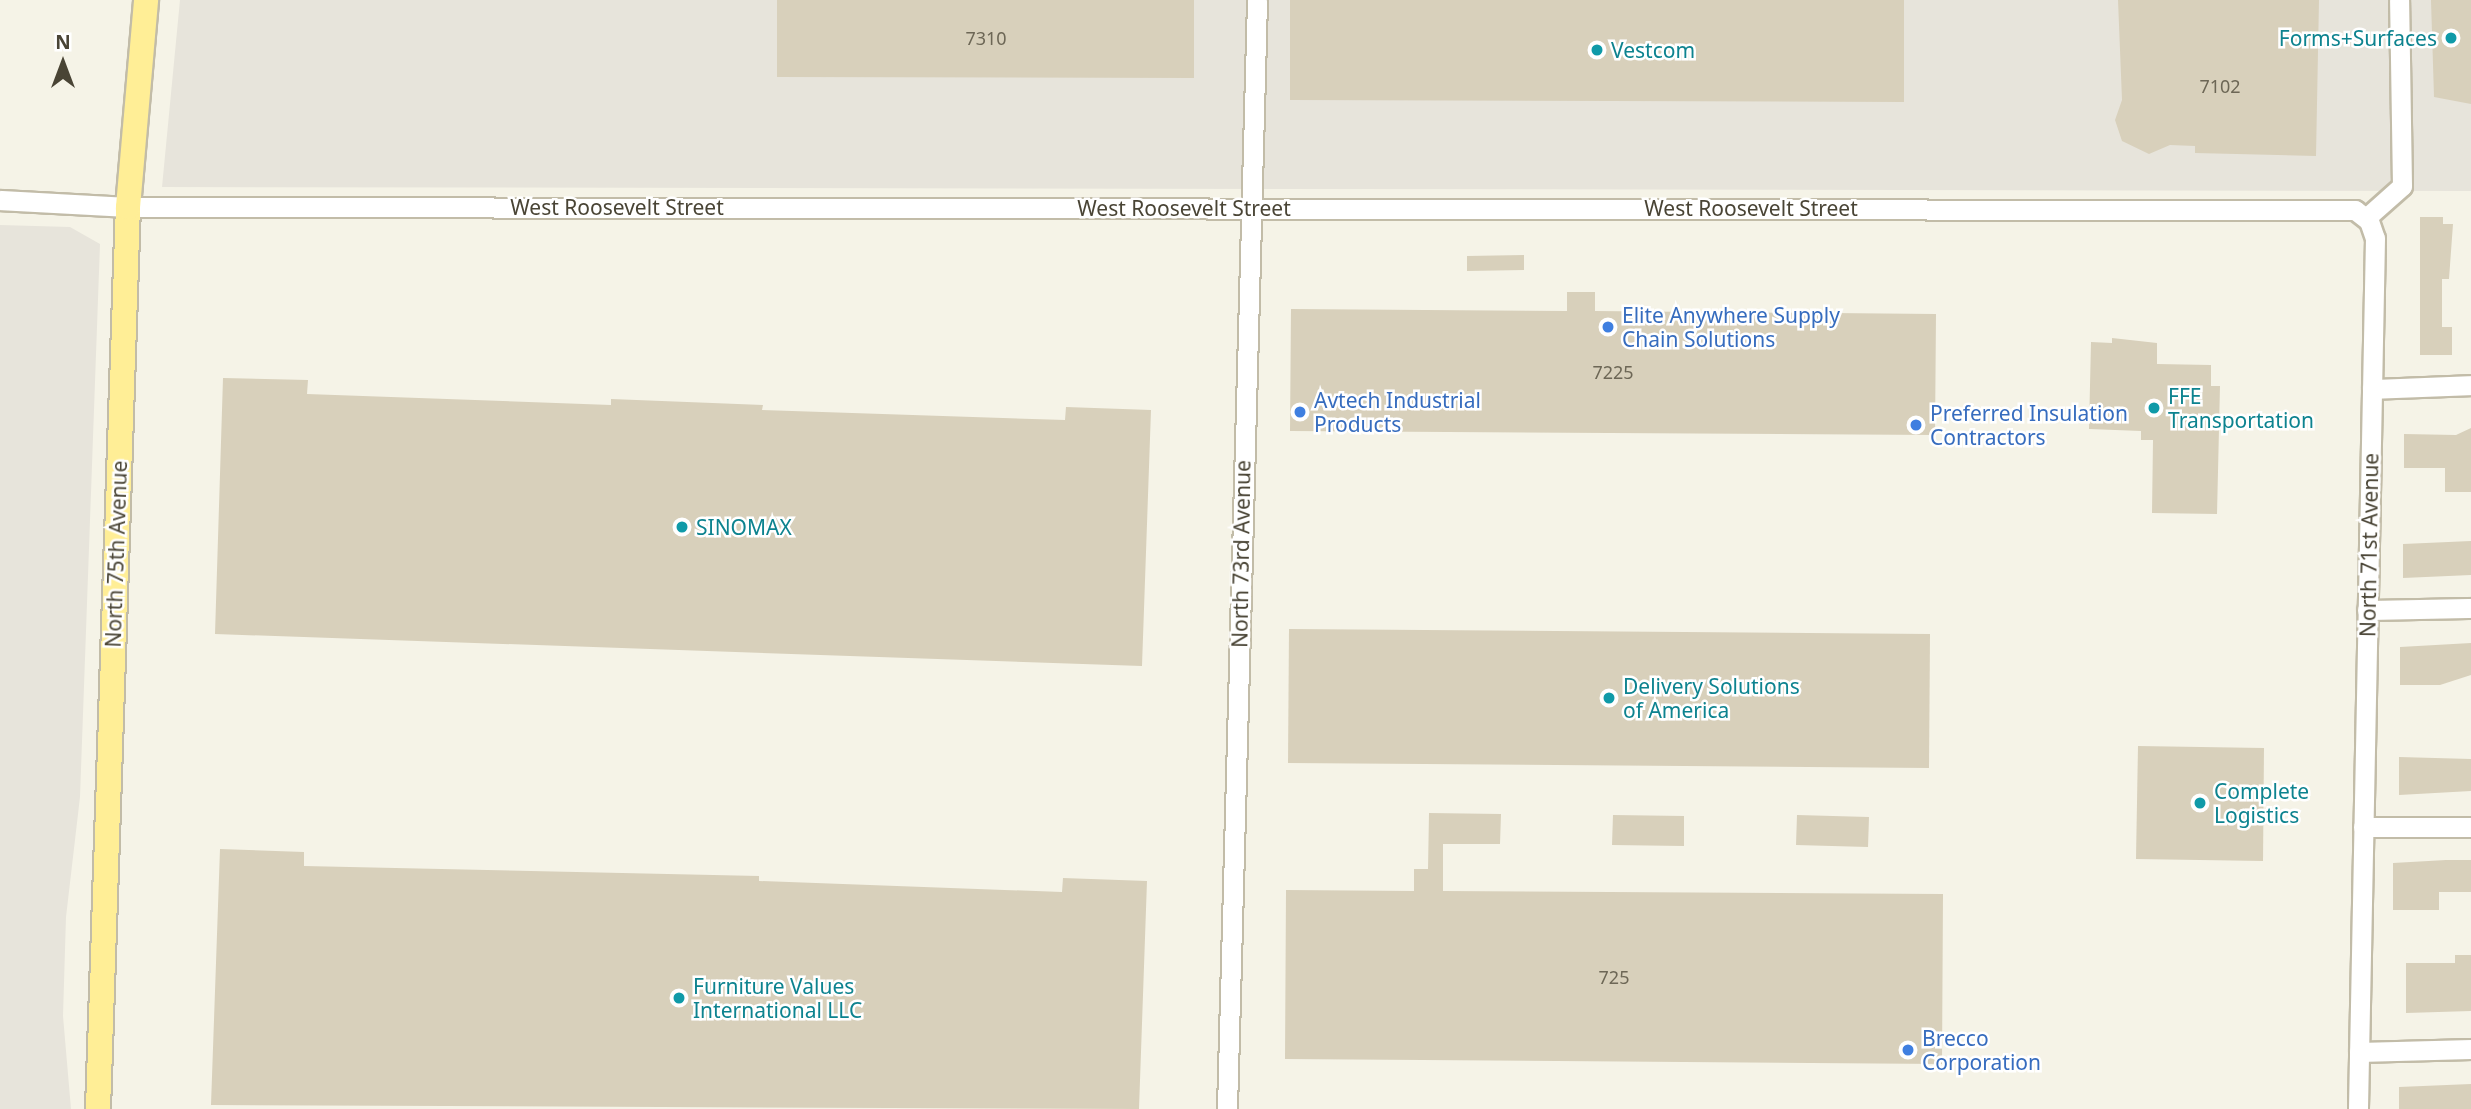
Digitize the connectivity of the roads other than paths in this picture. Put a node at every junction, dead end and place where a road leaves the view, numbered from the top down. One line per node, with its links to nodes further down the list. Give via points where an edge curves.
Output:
1 (146, 0): 5 (main road, North 75th Avenue)
2 (1257, 0): 6 (street, North 73rd Avenue)
3 (2399, 0): 7 (street, via 2402,186)
4 (0, 200): 5 (street, West Roosevelt Street)
5 (128, 207): 6 (street, West Roosevelt Street); 16 (main road, North 75th Avenue)
6 (1250, 208): 7 (street, West Roosevelt Street, via 2346,209); 17 (street, North 73rd Avenue)
7 (2366, 218): 9 (street, North 71st Avenue, via 2375,238)
8 (2471, 385): 9 (street)
9 (2371, 390): 11 (street, North 71st Avenue)
10 (2471, 608): 11 (street)
11 (2367, 610): 12 (street, North 71st Avenue)
12 (2363, 827): 13 (street); 15 (street, North 71st Avenue)
13 (2471, 827)
14 (2471, 1049): 15 (street)
15 (2359, 1052): 18 (street, North 71st Avenue)
16 (98, 1109)
17 (1227, 1109)
18 (2358, 1109)

